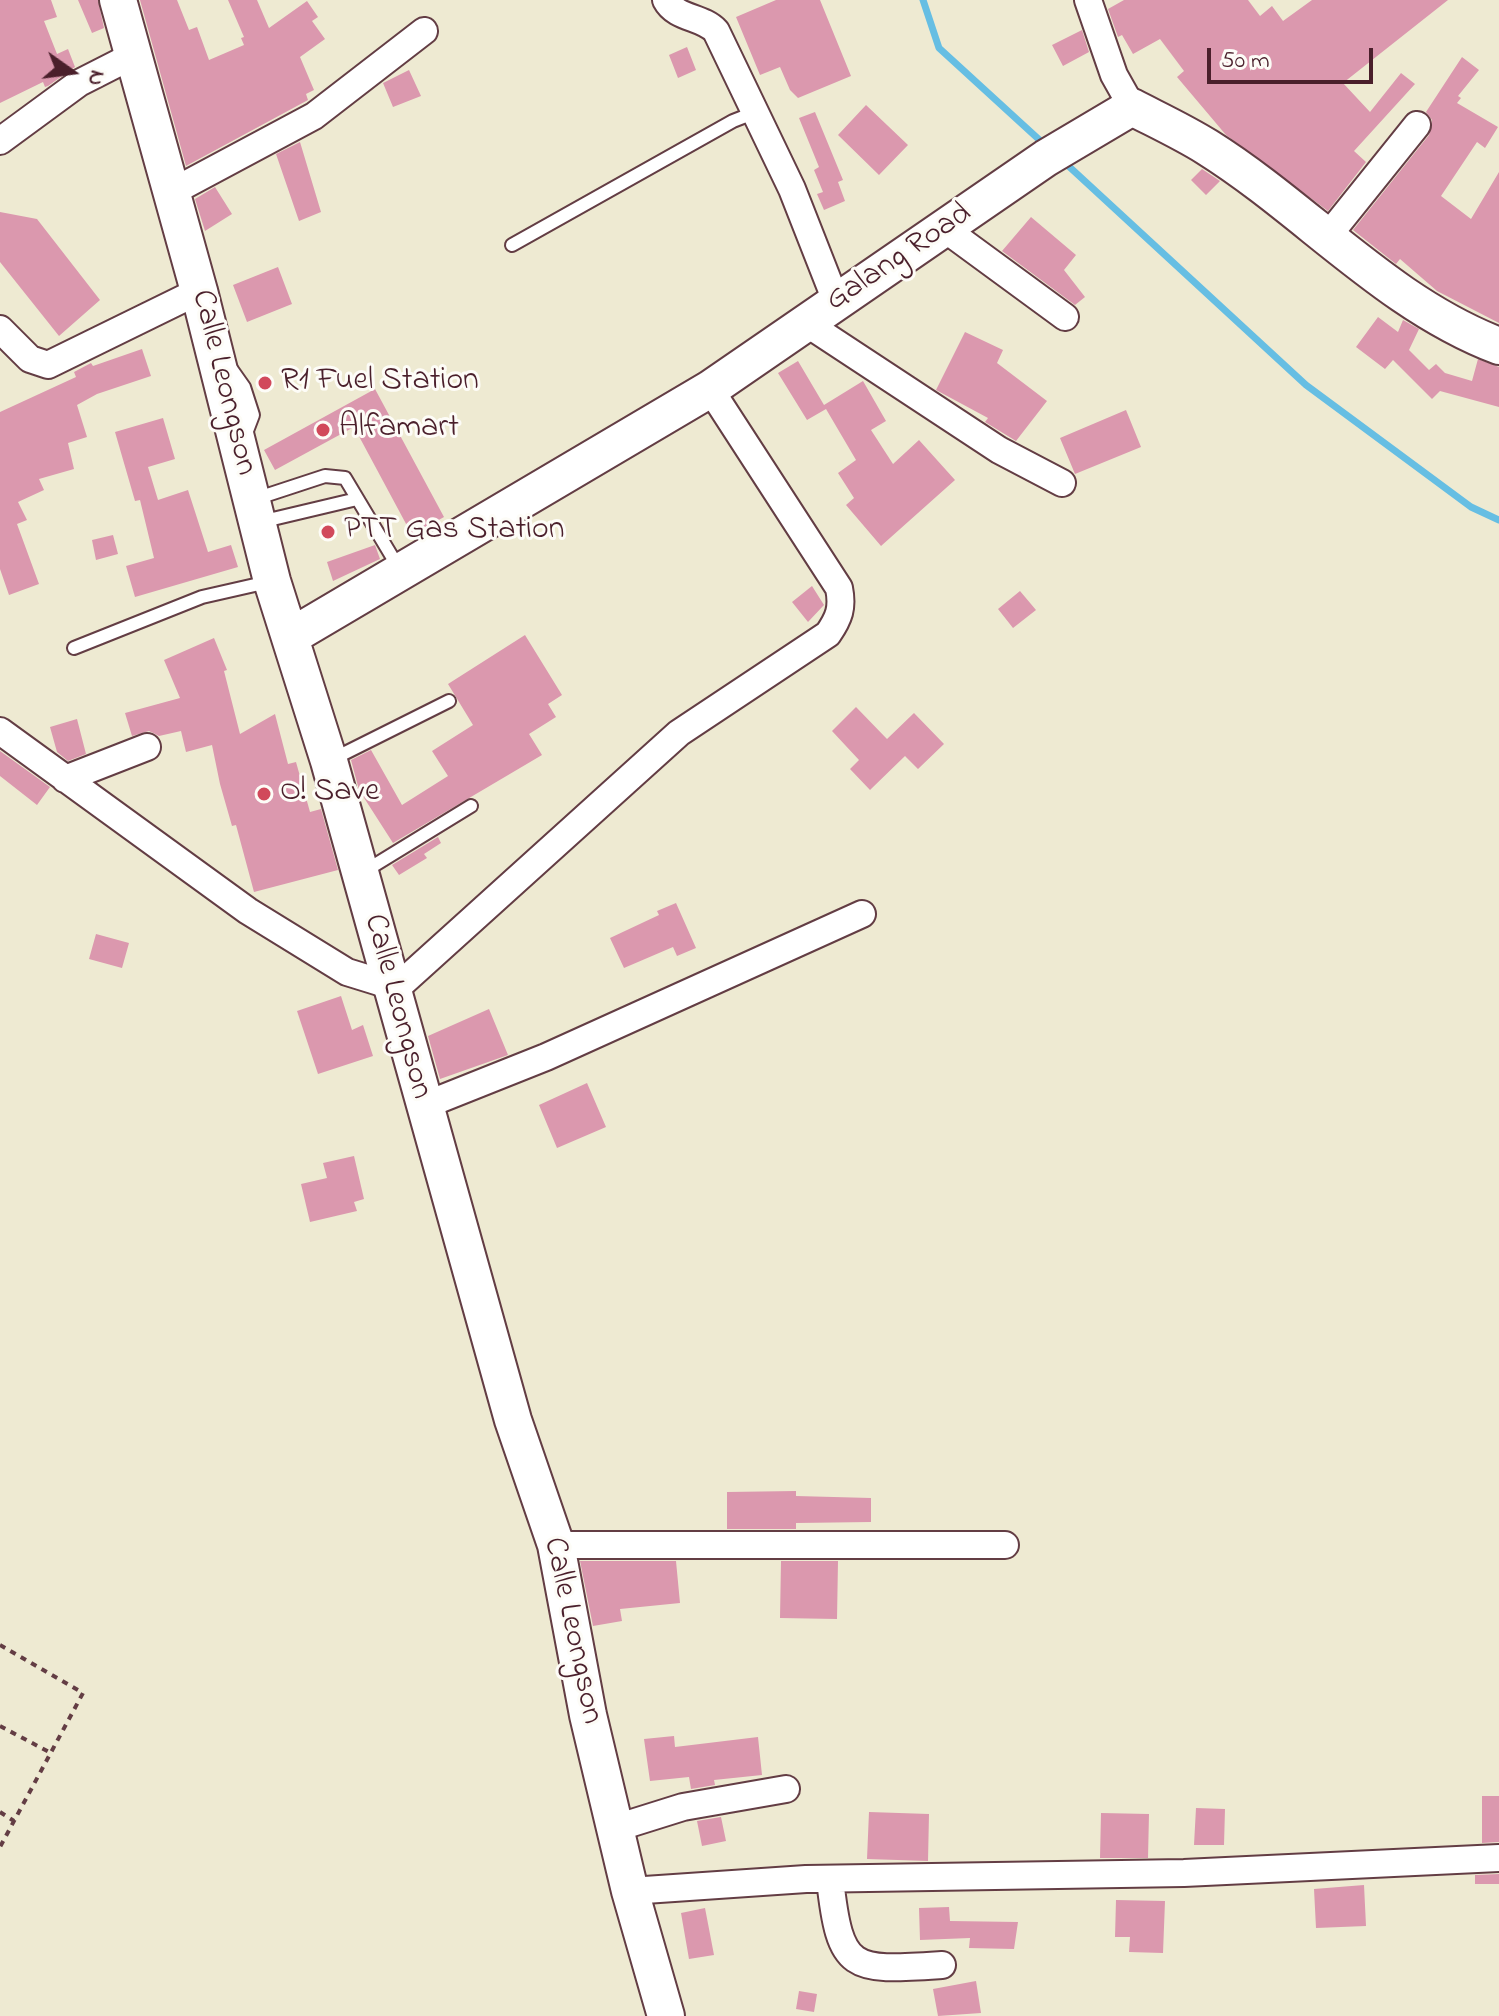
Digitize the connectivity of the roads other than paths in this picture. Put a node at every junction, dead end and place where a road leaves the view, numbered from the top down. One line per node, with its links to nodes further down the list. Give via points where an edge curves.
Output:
1 (118, 0): 5 (main road, Calle Leongson)
2 (666, 0): 7 (street, via 682,15 706,21 716,31)
3 (1088, 0): 6 (street)
4 (424, 31): 10 (street, via 314,116)
5 (134, 55): 9 (street, via 79,83); 10 (main road, Calle Leongson)
6 (1126, 109): 11 (main road, Galang Road); 12 (main road, via 1208,147)
7 (756, 112): 13 (lane); 15 (street)
8 (1417, 125): 12 (street)
9 (0, 141)
10 (170, 193): 14 (main road, Calle Leongson)
11 (945, 229): 15 (main road, Galang Road); 16 (street)
12 (1327, 237): 19 (main road, via 1449,324)
13 (512, 245)
14 (199, 291): 18 (street, via 48,365 30,359); 23 (main road, Calle Leongson)
15 (836, 301): 17 (main road, Galang Road)
16 (1065, 317)
17 (806, 323): 20 (main road, Galang Road); 21 (street, via 964,428)
18 (0, 329)
19 (1499, 346)
20 (710, 389): 24 (main road, Galang Road); 36 (street, via 839,588 843,605 838,620 828,634 679,733)
21 (1062, 483)
22 (357, 499): 23 (lane, via 280,520); 23 (lane, via 345,478 336,475); 24 (lane)
23 (254, 511): 25 (main road, Calle Leongson)
24 (402, 572): 26 (main road, Galang Road)
25 (272, 581): 26 (main road, Calle Leongson); 27 (lane, via 202,597)
26 (290, 637): 31 (main road, Calle Leongson)
27 (74, 648)
28 (449, 701): 31 (lane)
29 (0, 731): 32 (street)
30 (147, 747): 32 (street)
31 (329, 761): 34 (main road, Calle Leongson)
32 (65, 779): 36 (street, via 248,911 347,972)
33 (471, 806): 34 (lane)
34 (360, 874): 36 (main road, Calle Leongson)
35 (862, 914): 37 (street, via 546,1057)
36 (390, 989): 37 (main road, Calle Leongson)
37 (423, 1106): 38 (main road, Calle Leongson, via 513,1420)
38 (556, 1545): 39 (street); 41 (main road, Calle Leongson)
39 (1005, 1545)
40 (786, 1789): 41 (street, via 683,1807)
41 (616, 1828): 44 (main road, Calle Leongson)
42 (1499, 1858): 43 (street, via 1184,1873)
43 (830, 1879): 44 (street); 45 (street, via 840,1942 851,1957 887,1968)
44 (630, 1891): 46 (main road, Calle Leongson)
45 (942, 1965)
46 (666, 2016)

